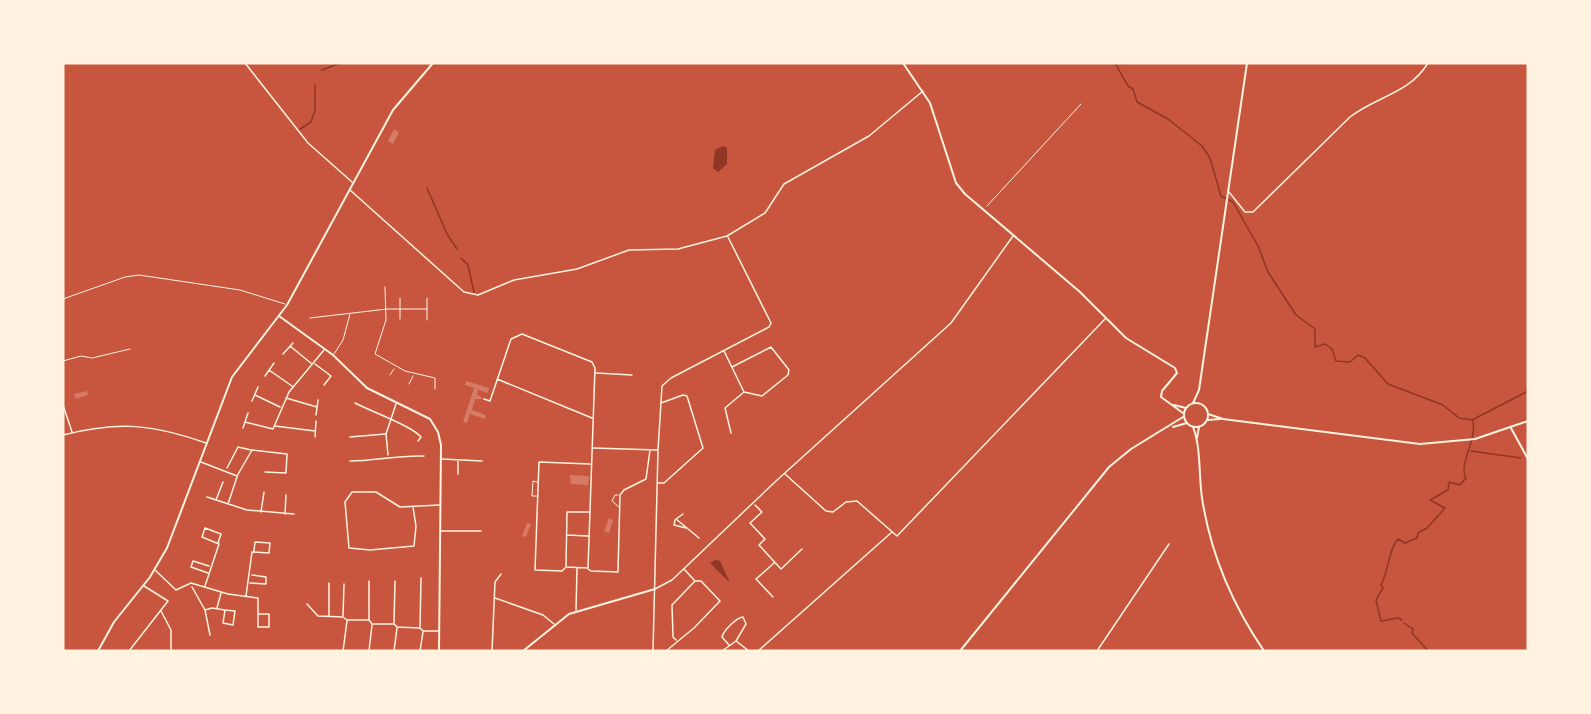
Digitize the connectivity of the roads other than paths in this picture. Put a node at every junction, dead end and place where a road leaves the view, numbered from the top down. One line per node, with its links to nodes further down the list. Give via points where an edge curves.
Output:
1 (245, 63): 7 (street, via 308,143)
2 (433, 63): 7 (street, via 393,110)
3 (903, 63): 6 (street)
4 (1247, 63): 9 (street)
5 (1428, 63): 9 (street, via 1406,87 1350,117 1253,212 1245,212)
6 (923, 91): 10 (street, via 956,183); 11 (street, via 869,136 784,184 765,213)
7 (352, 183): 8 (street)
8 (349, 190): 11 (street, via 464,292 474,296 514,280 577,269 629,250 678,249); 16 (street)
9 (1228, 192): 50 (street)
10 (1014, 235): 24 (street); 110 (street, via 951,323)
11 (727, 236): 30 (street, via 771,323)
12 (385, 287): 17 (lane)
13 (400, 298): 18 (lane)
14 (427, 298): 19 (lane)
15 (63, 299): 16 (lane, via 125,277 146,276 240,290)
16 (287, 305): 21 (street)
17 (387, 309): 18 (lane); 20 (lane); 36 (lane, via 375,354)
18 (400, 309): 19 (lane); 23 (lane)
19 (427, 309): 25 (lane)
20 (350, 314): 22 (lane); 32 (lane, via 343,340)
21 (279, 316): 29 (street); 93 (street, via 232,377)
22 (310, 318)
23 (399, 319)
24 (1105, 319): 59 (street, via 1131,343 1176,369 1161,393); 136 (street, via 897,536)
25 (427, 320)
26 (293, 343): 27 (street)
27 (290, 346): 31 (street); 35 (street)
28 (130, 349): 33 (lane)
29 (325, 349): 32 (street); 35 (street)
30 (723, 350): 37 (street); 58 (street, via 666,382)
31 (283, 354)
32 (333, 355): 61 (street, via 367,388)
33 (63, 361)
34 (274, 363): 38 (street)
35 (314, 364): 46 (street, via 331,376); 48 (street)
36 (395, 367): 40 (lane); 41 (lane)
37 (732, 367): 51 (street); 51 (street, via 771,347 789,370 762,396)
38 (269, 370): 43 (street); 48 (street)
39 (595, 373): 42 (street); 44 (street, via 590,360 519,334 511,339); 71 (street)
40 (414, 374): 45 (lane); 49 (lane, via 435,378)
41 (390, 375)
42 (632, 375)
43 (265, 376)
44 (497, 379): 54 (street, via 490,401); 71 (street)
45 (409, 384)
46 (324, 386)
47 (258, 387): 52 (street)
48 (293, 387): 53 (street)
49 (435, 389)
50 (1199, 390): 60 (street); 62 (street)
51 (744, 392): 86 (street, via 725,408)
52 (255, 395): 55 (street); 64 (street)
53 (285, 398): 64 (street); 65 (street)
54 (484, 399)
55 (252, 400)
56 (318, 400): 65 (street)
57 (355, 403): 74 (street)
58 (660, 403): 98 (street); 115 (street, via 687,396 704,442 702,452 664,483)
59 (1166, 403): 66 (street); 70 (street)
60 (1193, 403): 62 (street); 66 (street)
61 (396, 404): 74 (street); 101 (street, via 424,415 434,424 440,438)
62 (1200, 404): 68 (street)
63 (63, 405): 87 (street)
64 (280, 407): 79 (street)
65 (317, 407): 69 (street)
66 (1186, 408): 70 (street)
67 (248, 413): 77 (street)
68 (1208, 414): 72 (street); 75 (street)
69 (316, 415)
70 (1183, 415): 78 (street); 84 (street)
71 (593, 418): 95 (street)
72 (1223, 419): 75 (street); 83 (street, via 1407,443 1443,444)
73 (316, 421): 85 (street)
74 (390, 421): 88 (street); 92 (street, via 419,434)
75 (1207, 421): 81 (street)
76 (1528, 421): 83 (street)
77 (245, 422): 79 (street, via 273,429); 82 (street)
78 (1186, 423): 80 (street); 84 (street)
79 (274, 426): 85 (street)
80 (1193, 427): 81 (street); 94 (street)
81 (1199, 427): 94 (street)
82 (243, 428)
83 (1511, 428): 102 (street)
84 (1167, 429): 206 (street, via 1109,467)
85 (315, 431): 90 (street)
86 (731, 432)
87 (73, 433): 89 (street); 93 (street, via 139,425 171,430)
88 (386, 434): 91 (street); 99 (street)
89 (63, 435)
90 (315, 437)
91 (350, 437)
92 (418, 441)
93 (207, 443): 106 (street)
94 (1197, 444): 208 (street, via 1203,505 1215,554 1232,595)
95 (592, 448): 97 (street); 107 (street)
96 (252, 450): 108 (street, via 238,447); 109 (street, via 287,454 286,473); 112 (street)
97 (650, 450): 98 (street); 118 (street, via 646,479)
98 (658, 450): 115 (street)
99 (388, 456): 100 (street); 104 (street)
100 (424, 456)
101 (441, 459): 103 (street); 124 (street)
102 (1528, 459)
103 (459, 460): 105 (street); 111 (street)
104 (350, 461)
105 (482, 461)
106 (200, 462): 112 (street); 150 (street, via 170,542)
107 (591, 464): 114 (street, via 539,462); 128 (street)
108 (227, 468)
109 (265, 472)
110 (785, 473): 122 (street); 136 (street, via 826,511 833,512 846,502 857,501)
111 (458, 474)
112 (237, 476): 123 (street)
113 (223, 482): 121 (street)
114 (538, 482): 119 (street); 119 (lane, via 533,482 532,489 532,496)
115 (657, 483): 164 (street)
116 (264, 492): 127 (street)
117 (286, 495): 129 (street)
118 (620, 495): 126 (street); 126 (lane, via 612,501)
119 (538, 496): 146 (street, via 535,570 562,571)
120 (207, 497): 121 (street)
121 (216, 500): 123 (street)
122 (755, 504): 144 (street, via 762,512 750,523 765,539 759,545); 149 (street)
123 (228, 505): 127 (street)
124 (441, 505): 125 (street); 134 (street)
125 (413, 507): 125 (street, via 396,506 376,492 349,494 345,502 349,548 414,546)
126 (620, 508): 148 (street, via 618,572)
127 (261, 512): 129 (street)
128 (590, 512): 137 (street, via 567,512); 138 (street)
129 (285, 514): 130 (street)
130 (294, 514)
131 (682, 514): 132 (street)
132 (676, 519): 133 (street); 133 (street, via 674,525)
133 (688, 528): 139 (street)
134 (440, 531): 135 (street); 185 (street)
135 (481, 531)
136 (893, 532): 205 (street)
137 (567, 536): 138 (street); 146 (street)
138 (589, 536): 148 (street)
139 (699, 538)
140 (218, 543): 140 (street, via 202,537 205,528 221,534); 145 (street)
141 (1169, 544): 207 (street)
142 (802, 549): 144 (street, via 780,569)
143 (254, 551): 143 (street, via 269,553 270,543 255,542); 153 (street)
144 (774, 562): 167 (street, via 756,579)
145 (210, 566): 151 (street); 151 (street, via 193,561 191,567)
146 (566, 567): 147 (street)
147 (577, 568): 148 (street); 174 (street)
148 (588, 568)
149 (684, 569): 157 (street); 164 (street, via 668,584)
150 (155, 570): 161 (street); 163 (street, via 176,590 190,583)
151 (208, 573): 163 (street)
152 (501, 574): 168 (street, via 495,582)
153 (250, 575): 158 (street); 158 (street, via 266,577 266,584)
154 (421, 578): 184 (street)
155 (369, 581): 179 (street)
156 (395, 581): 181 (street)
157 (695, 581): 188 (street, via 672,605 673,637); 188 (street, via 701,581 720,603)
158 (249, 583): 166 (street)
159 (329, 583): 176 (street)
160 (344, 584): 177 (street)
161 (143, 586): 171 (street, via 168,601); 191 (street, via 114,622)
162 (192, 587): 172 (street)
163 (205, 587): 165 (street)
164 (655, 589): 174 (street); 201 (street)
165 (221, 592): 166 (street); 170 (street)
166 (246, 597): 175 (street, via 258,598)
167 (773, 597)
168 (494, 598): 182 (street, via 543,615); 199 (street)
169 (307, 604): 176 (street, via 318,616)
170 (217, 608): 172 (street); 173 (street)
171 (160, 610): 192 (street); 193 (street, via 171,630)
172 (206, 610): 187 (street)
173 (225, 610): 173 (street, via 235,611 233,625 224,623)
174 (576, 611): 182 (street)
175 (258, 614): 175 (street, via 258,627 268,627 269,614)
176 (329, 617): 177 (street)
177 (343, 617): 178 (street)
178 (347, 620): 179 (street); 194 (street)
179 (369, 620): 180 (street)
180 (372, 624): 181 (street); 195 (street)
181 (394, 624): 183 (street)
182 (554, 624): 200 (street)
183 (398, 627): 184 (street); 196 (street)
184 (420, 628): 186 (street)
185 (440, 630): 186 (street); 198 (street)
186 (423, 631): 197 (street)
187 (210, 636)
188 (677, 641): 202 (street)
189 (735, 641): 190 (street); 190 (street, via 746,624 742,617 722,634); 204 (street)
190 (729, 645): 203 (street)
191 (98, 651)
192 (129, 651)
193 (171, 651)
194 (343, 651)
195 (369, 651)
196 (394, 651)
197 (420, 651)
198 (439, 651)
199 (492, 651)
200 (524, 651)
201 (653, 651)
202 (666, 651)
203 (722, 651)
204 (749, 651)
205 (758, 651)
206 (960, 651)
207 (1097, 651)
208 (1264, 651)

